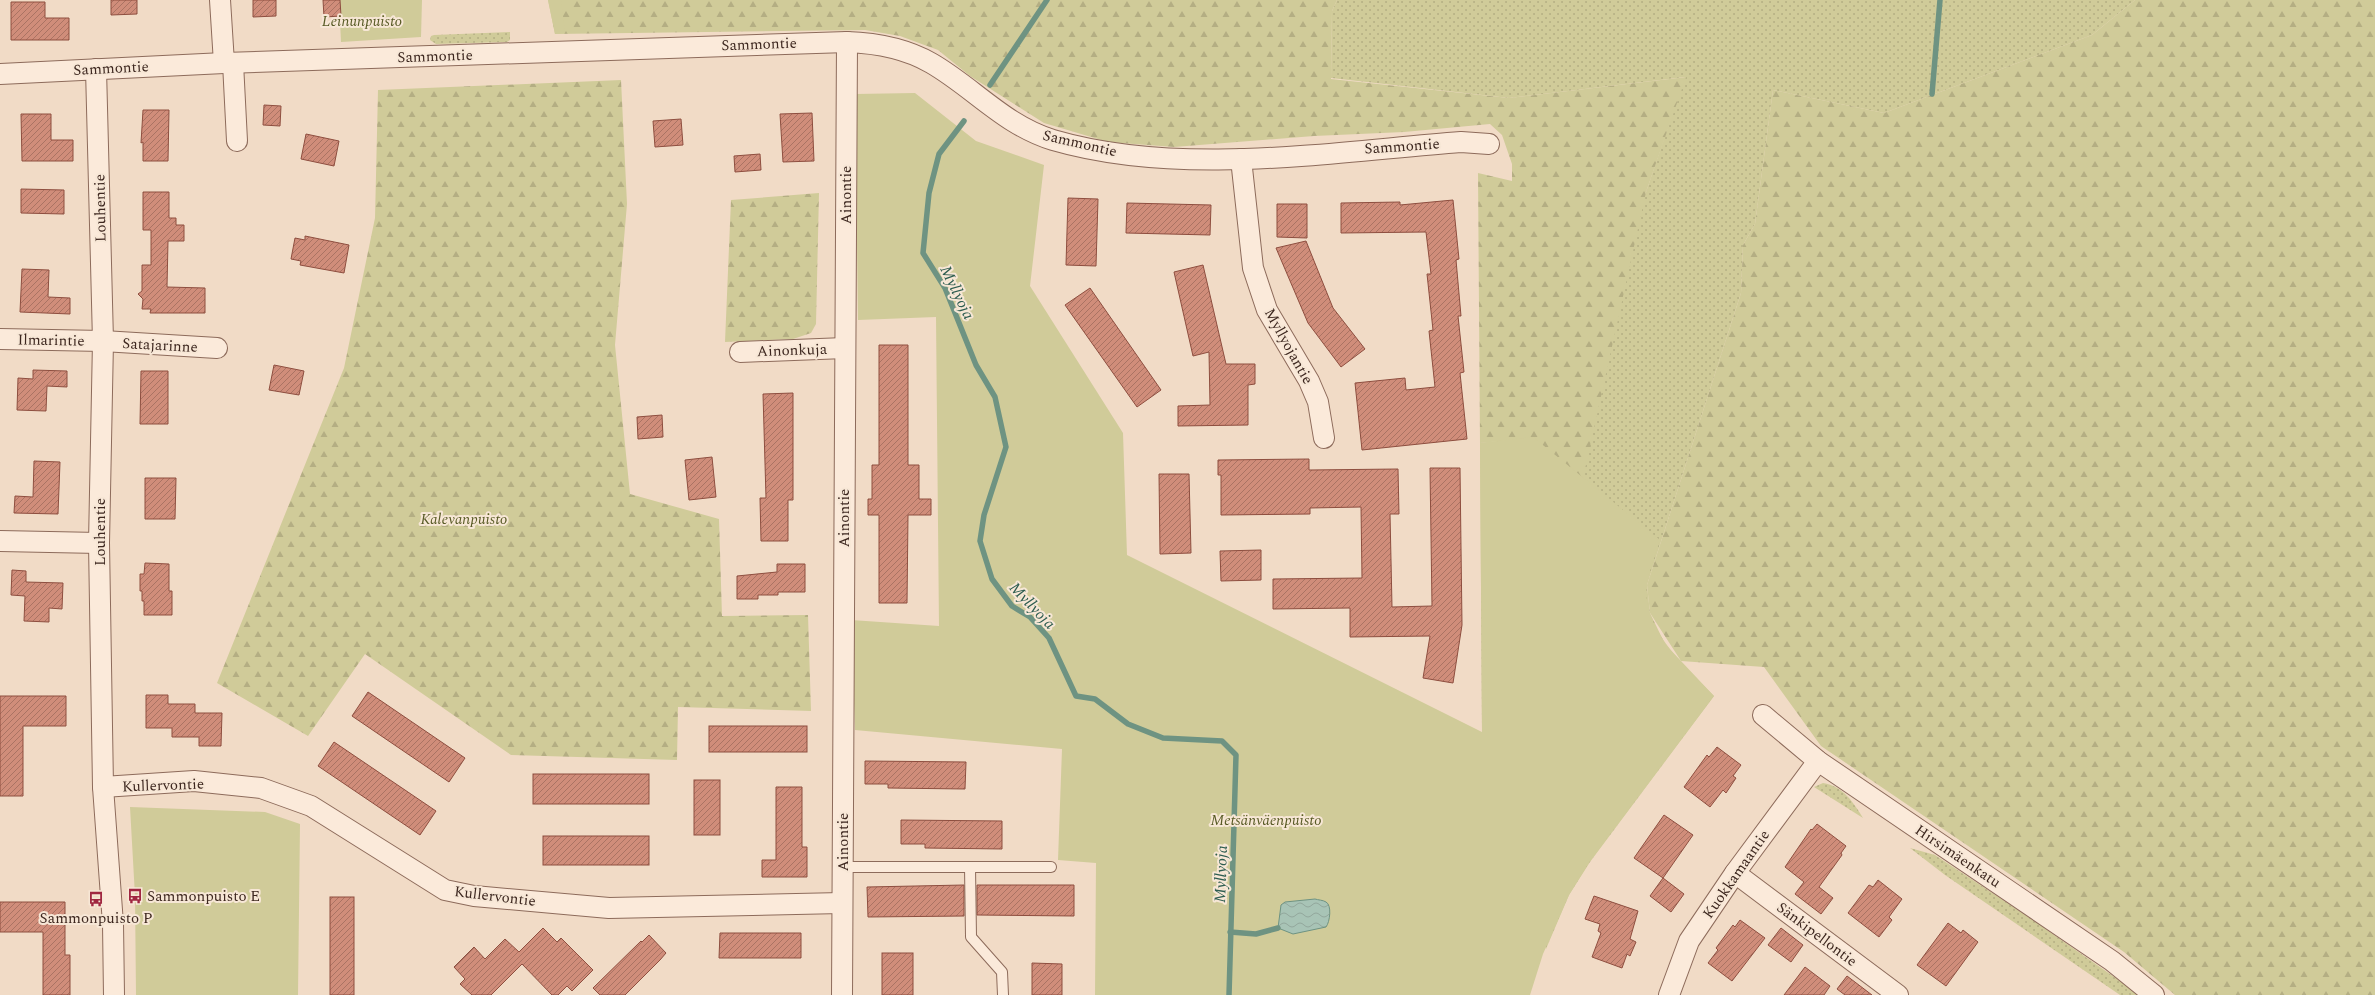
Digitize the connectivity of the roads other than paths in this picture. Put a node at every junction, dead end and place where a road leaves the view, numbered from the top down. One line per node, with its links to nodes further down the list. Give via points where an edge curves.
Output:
1 (220, 0): 3 (street)
2 (847, 42): 3 (street, Sammontie); 8 (street, Sammontie, via 878,44 930,62 997,113 1021,127 1051,139 1106,152); 12 (street, Ainontie)
3 (228, 63): 4 (street, Sammontie); 6 (street)
4 (96, 69): 5 (street, Sammontie); 10 (street, Louhentie)
5 (0, 74)
6 (237, 141)
7 (1489, 144): 8 (street, Sammontie, via 1461,142)
8 (1241, 159): 14 (street, Myllyojantie, via 1253,268 1268,310 1309,381 1318,402)
9 (0, 339): 10 (street, Ilmarintie)
10 (103, 341): 11 (street, Satajarinne); 16 (street, Louhentie)
11 (217, 348)
12 (845, 348): 13 (street, Ainonkuja); 20 (street, Ainontie)
13 (740, 352)
14 (1324, 438)
15 (0, 540): 16 (street)
16 (99, 542): 19 (street, Louhentie)
17 (1763, 715): 18 (street, Hirsimäenkatu)
18 (1818, 761): 23 (street, Kuokkamaantie); 30 (street, Hirsimäenkatu, via 2112,961)
19 (103, 787): 24 (street, Kullervontie, via 194,782 261,788 311,806 445,890 474,896 609,908); 25 (street, Louhentie)
20 (843, 867): 21 (lane); 24 (street, Ainontie)
21 (970, 867): 22 (lane); 27 (lane, via 971,937 1002,972)
22 (1051, 867)
23 (1735, 873): 28 (street, Kuokkamaantie, via 1689,941); 29 (street, Sänkipellontie)
24 (842, 903): 26 (street, Ainontie)
25 (114, 995)
26 (842, 995)
27 (1003, 995)
28 (1669, 995)
29 (1898, 995)
30 (2154, 995)

